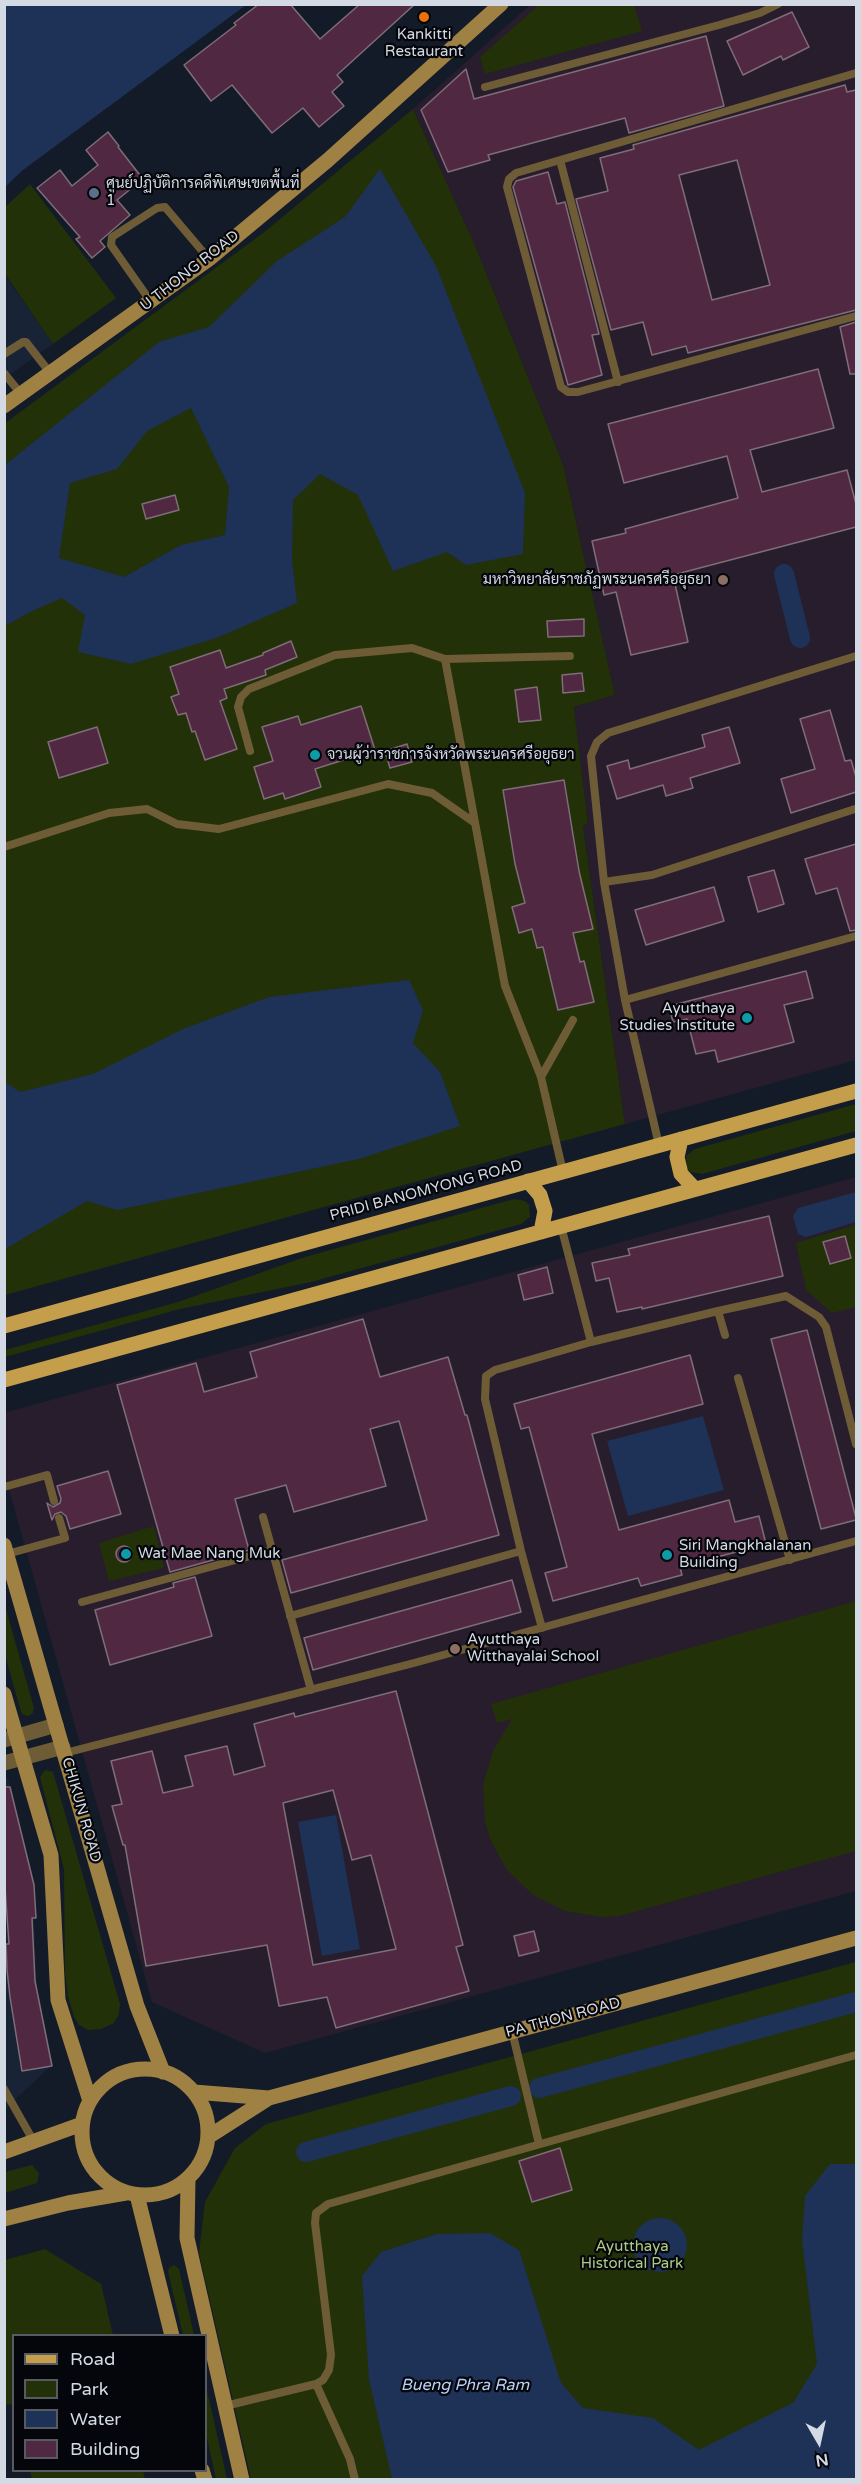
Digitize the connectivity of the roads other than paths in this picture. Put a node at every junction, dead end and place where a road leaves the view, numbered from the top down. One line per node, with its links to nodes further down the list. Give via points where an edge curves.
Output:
1 (501, 4): 6 (main road, U THONG ROAD, via 328,160)
2 (778, 4): 4 (lane, via 729,22)
3 (856, 73): 5 (lane)
4 (485, 87)
5 (560, 160): 12 (lane); 12 (lane, via 516,173 507,187 561,387 578,392)
6 (209, 259): 7 (main road, U THONG ROAD); 7 (lane, via 165,207 157,208 112,237 111,245)
7 (151, 302): 11 (main road, U THONG ROAD)
8 (856, 316): 12 (lane)
9 (4, 354): 11 (lane, via 26,342)
10 (4, 373): 13 (lane)
11 (51, 374): 13 (main road, U THONG ROAD)
12 (618, 382)
13 (21, 394): 14 (main road, U THONG ROAD)
14 (4, 406)
15 (570, 656): 16 (lane)
16 (445, 659): 18 (lane, via 412,648 334,655 249,689 238,707); 20 (lane)
17 (855, 659): 22 (lane, via 608,733 597,742 591,756)
18 (250, 751)
19 (855, 809): 22 (lane, via 652,875)
20 (475, 823): 21 (lane, via 432,793 388,784 219,829 177,824 147,809 109,813); 26 (lane, via 505,986)
21 (4, 847)
22 (604, 882): 24 (lane)
23 (856, 936): 24 (lane)
24 (625, 1000): 29 (lane)
25 (573, 1020): 26 (lane)
26 (541, 1077): 31 (lane)
27 (856, 1090): 28 (main road, PRIDI BANOMYONG ROAD)
28 (681, 1139): 29 (main road, PRIDI BANOMYONG ROAD); 33 (main road, via 677,1157 681,1174)
29 (659, 1145): 31 (main road, PRIDI BANOMYONG ROAD)
30 (856, 1145): 33 (main road)
31 (563, 1172): 32 (main road, PRIDI BANOMYONG ROAD)
32 (528, 1181): 35 (main road, via 540,1195 544,1211); 37 (main road, PRIDI BANOMYONG ROAD)
33 (695, 1189): 34 (main road)
34 (561, 1226): 35 (main road); 39 (lane)
35 (541, 1232): 41 (main road)
36 (718, 1311): 38 (lane); 39 (lane); 42 (lane, via 786,1296 819,1317 826,1327)
37 (4, 1326)
38 (725, 1335)
39 (591, 1342): 50 (lane, via 486,1376 485,1399)
40 (738, 1378): 51 (lane)
41 (4, 1380)
42 (856, 1444)
43 (4, 1487): 44 (lane, via 47,1475)
44 (54, 1501)
45 (59, 1518): 48 (lane, via 64,1538)
46 (263, 1518): 49 (lane)
47 (856, 1541): 51 (lane)
48 (6, 1550): 57 (main road, CHIKUN ROAD)
49 (272, 1550): 52 (lane); 53 (lane)
50 (521, 1551): 53 (lane); 54 (lane)
51 (789, 1560): 54 (lane)
52 (82, 1602)
53 (290, 1616): 55 (lane)
54 (542, 1628): 55 (lane)
55 (311, 1690): 59 (lane)
56 (4, 1694): 58 (main road)
57 (56, 1725): 58 (street); 59 (main road, CHIKUN ROAD)
58 (11, 1738): 60 (main road)
59 (64, 1750): 60 (street); 65 (main road, CHIKUN ROAD, via 137,2006)
60 (23, 1759): 61 (street); 69 (main road, via 51,1855 58,2000)
61 (4, 1763)
62 (856, 1938): 63 (main road, PA THON ROAD)
63 (512, 2031): 68 (main road, PA THON ROAD); 73 (lane)
64 (856, 2055): 73 (lane)
65 (164, 2072): 67 (main road); 69 (main road, via 139,2069 122,2074 106,2082)
66 (4, 2089): 72 (lane)
67 (194, 2092): 68 (main road, PA THON ROAD); 71 (main road, via 207,2118)
68 (269, 2098): 71 (main road, PA THON ROAD)
69 (90, 2101): 70 (main road)
70 (82, 2124): 72 (main road); 76 (main road, via 83,2146 91,2166 106,2182)
71 (208, 2137): 75 (main road, via 204,2156)
72 (34, 2142): 74 (main road)
73 (539, 2144): 79 (lane, via 328,2204 316,2212 331,2355 329,2370)
74 (4, 2152)
75 (188, 2179): 76 (main road, via 164,2193); 80 (main road, via 187,2238)
76 (131, 2194): 77 (main road, via 68,2203); 78 (main road)
77 (4, 2219)
78 (171, 2334)
79 (316, 2384): 80 (lane); 82 (lane, via 350,2459)
80 (225, 2406): 81 (main road)
81 (242, 2480)
82 (355, 2480)

